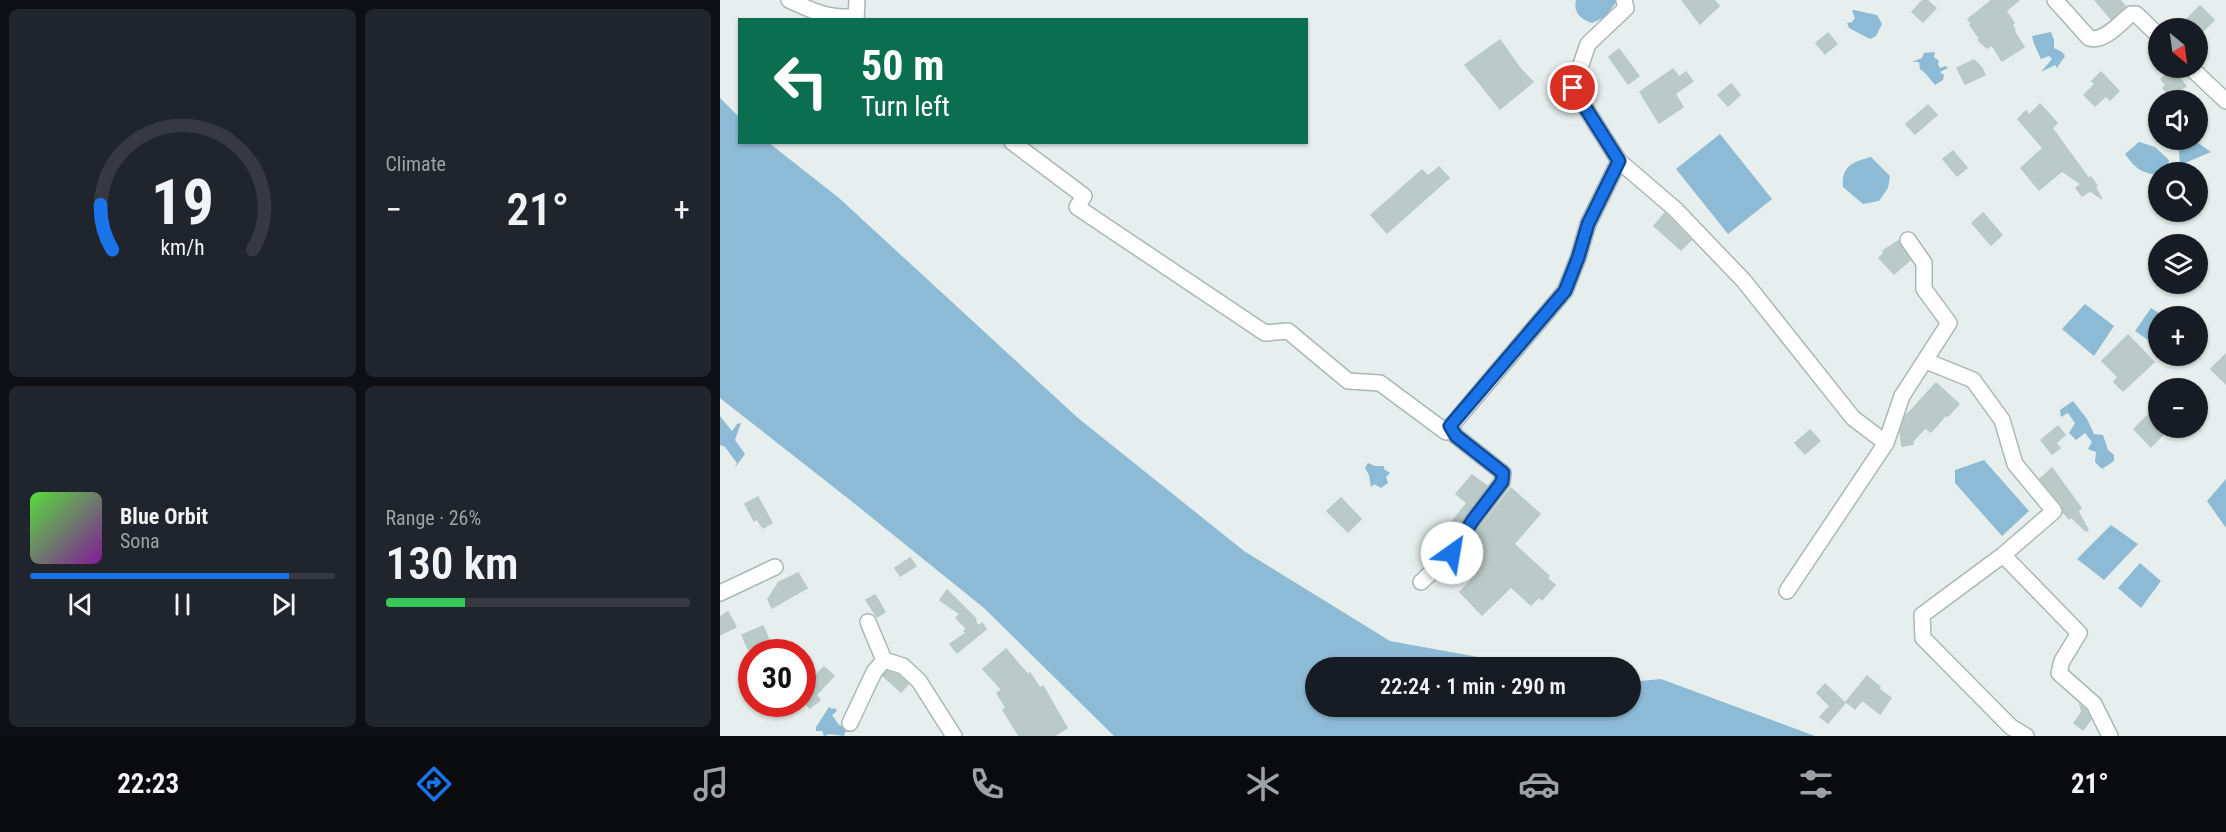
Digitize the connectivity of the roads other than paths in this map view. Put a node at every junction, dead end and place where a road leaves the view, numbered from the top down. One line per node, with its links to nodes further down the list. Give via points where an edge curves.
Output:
1 (789, 0): 5 (street, via 834,18)
2 (857, 0): 5 (street)
3 (1624, 0): 10 (street, via 1626,8 1588,44 1573,88)
4 (2055, 0): 6 (street, via 2095,40 2132,14)
5 (856, 18)
6 (2148, 25)
7 (2202, 78): 8 (street)
8 (2226, 101)
9 (1015, 144): 13 (street, via 1084,196 1077,207 1265,333 1288,331 1348,381 1380,383 1446,432)
10 (1619, 161): 13 (street, via 1588,224 1565,291); 14 (street, via 1675,209 1737,273 1853,418)
11 (1908, 240): 12 (street, via 1924,263 1924,289 1949,323)
12 (1926, 361): 14 (street, via 1902,396); 15 (street, via 1972,380 2001,420 2015,464 2054,511)
13 (1450, 426): 17 (street, via 1456,436 1503,473 1502,482 1452,553)
14 (1886, 443): 18 (street)
15 (2003, 555): 24 (street, via 1922,615 1923,638 2011,727); 25 (street, via 2079,633 2059,673 2094,704)
16 (775, 567): 19 (street)
17 (1421, 582)
18 (1787, 591)
19 (720, 593)
20 (868, 622): 21 (street)
21 (884, 660): 22 (street, via 874,672); 23 (street, via 903,666 919,681)
22 (850, 723)
23 (954, 736)
24 (2026, 736)
25 (2110, 736)

